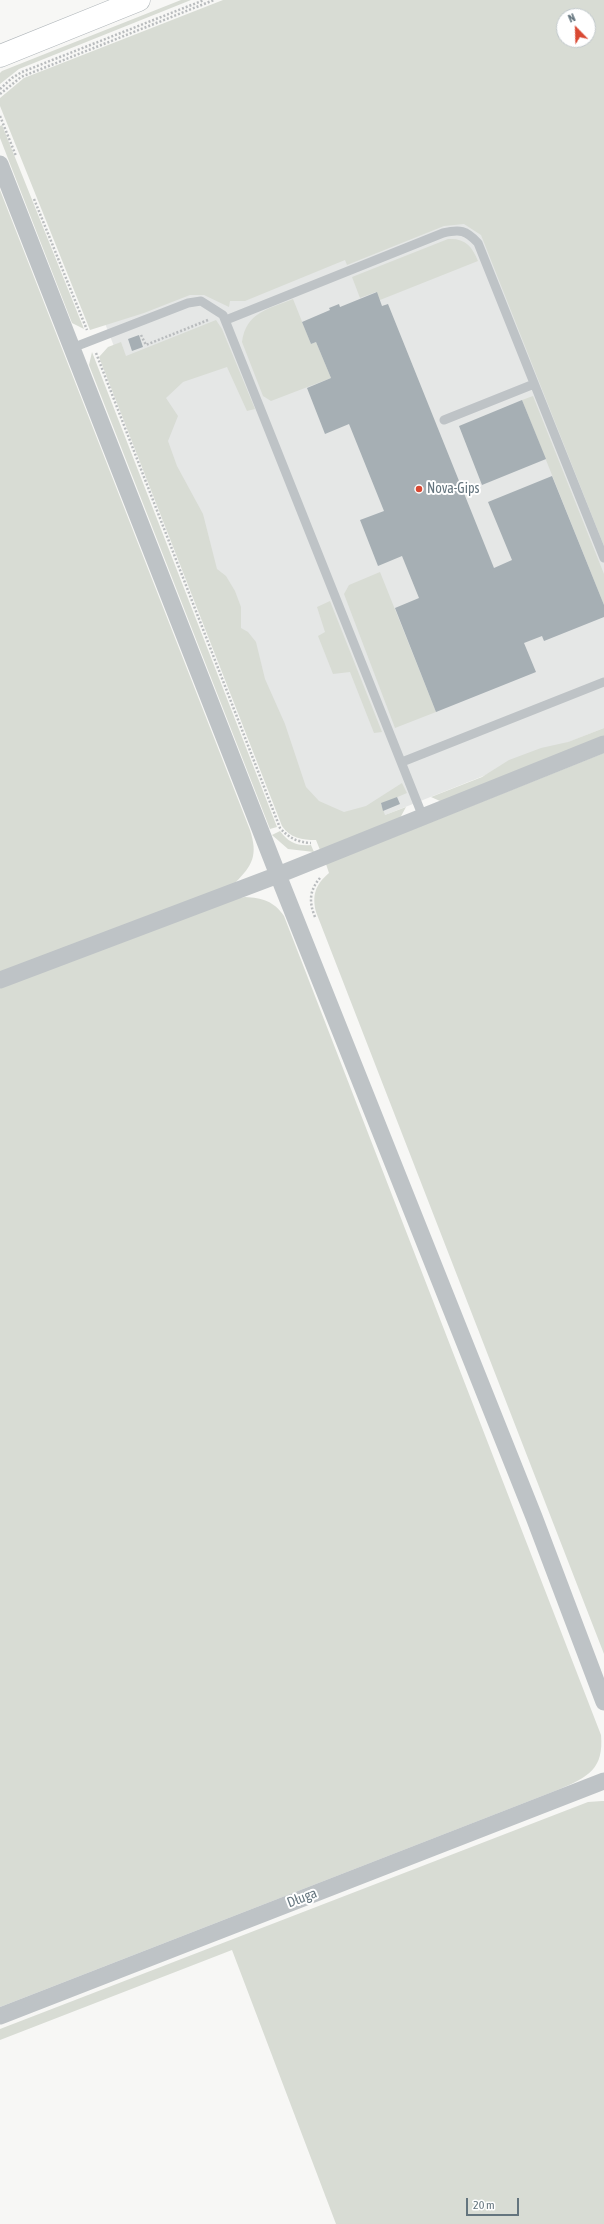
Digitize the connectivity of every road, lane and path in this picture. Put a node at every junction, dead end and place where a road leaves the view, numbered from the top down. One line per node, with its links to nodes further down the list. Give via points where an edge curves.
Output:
1 (139, 0): 4 (main road)
2 (204, 0): 5 (path, via 22,72)
3 (214, 0): 6 (path, via 21,77)
4 (0, 56)
5 (0, 89)
6 (0, 94)
7 (0, 116): 8 (path)
8 (17, 158)
9 (0, 164): 14 (street)
10 (32, 194): 13 (path)
11 (225, 318): 12 (path, via 146,345); 13 (lane, via 201,301 188,303); 17 (lane, via 455,230 468,233 478,243); 22 (lane)
12 (139, 332)
13 (92, 341): 14 (lane); 16 (path)
14 (72, 348): 25 (street)
15 (99, 351): 16 (path)
16 (96, 354): 24 (path, via 280,828 287,836 299,842 314,843)
17 (534, 384): 18 (lane); 19 (lane)
18 (444, 420)
19 (604, 558)
20 (604, 682): 22 (lane)
21 (604, 744): 23 (street)
22 (402, 762): 23 (lane)
23 (424, 816): 24 (street)
24 (321, 858): 25 (street); 26 (path, via 326,872 314,886 310,897)
25 (278, 875): 27 (street); 28 (street, via 534,1517)
26 (316, 920)
27 (0, 980)
28 (604, 1702)
29 (604, 1781): 30 (street, Długa)
30 (0, 2016)

